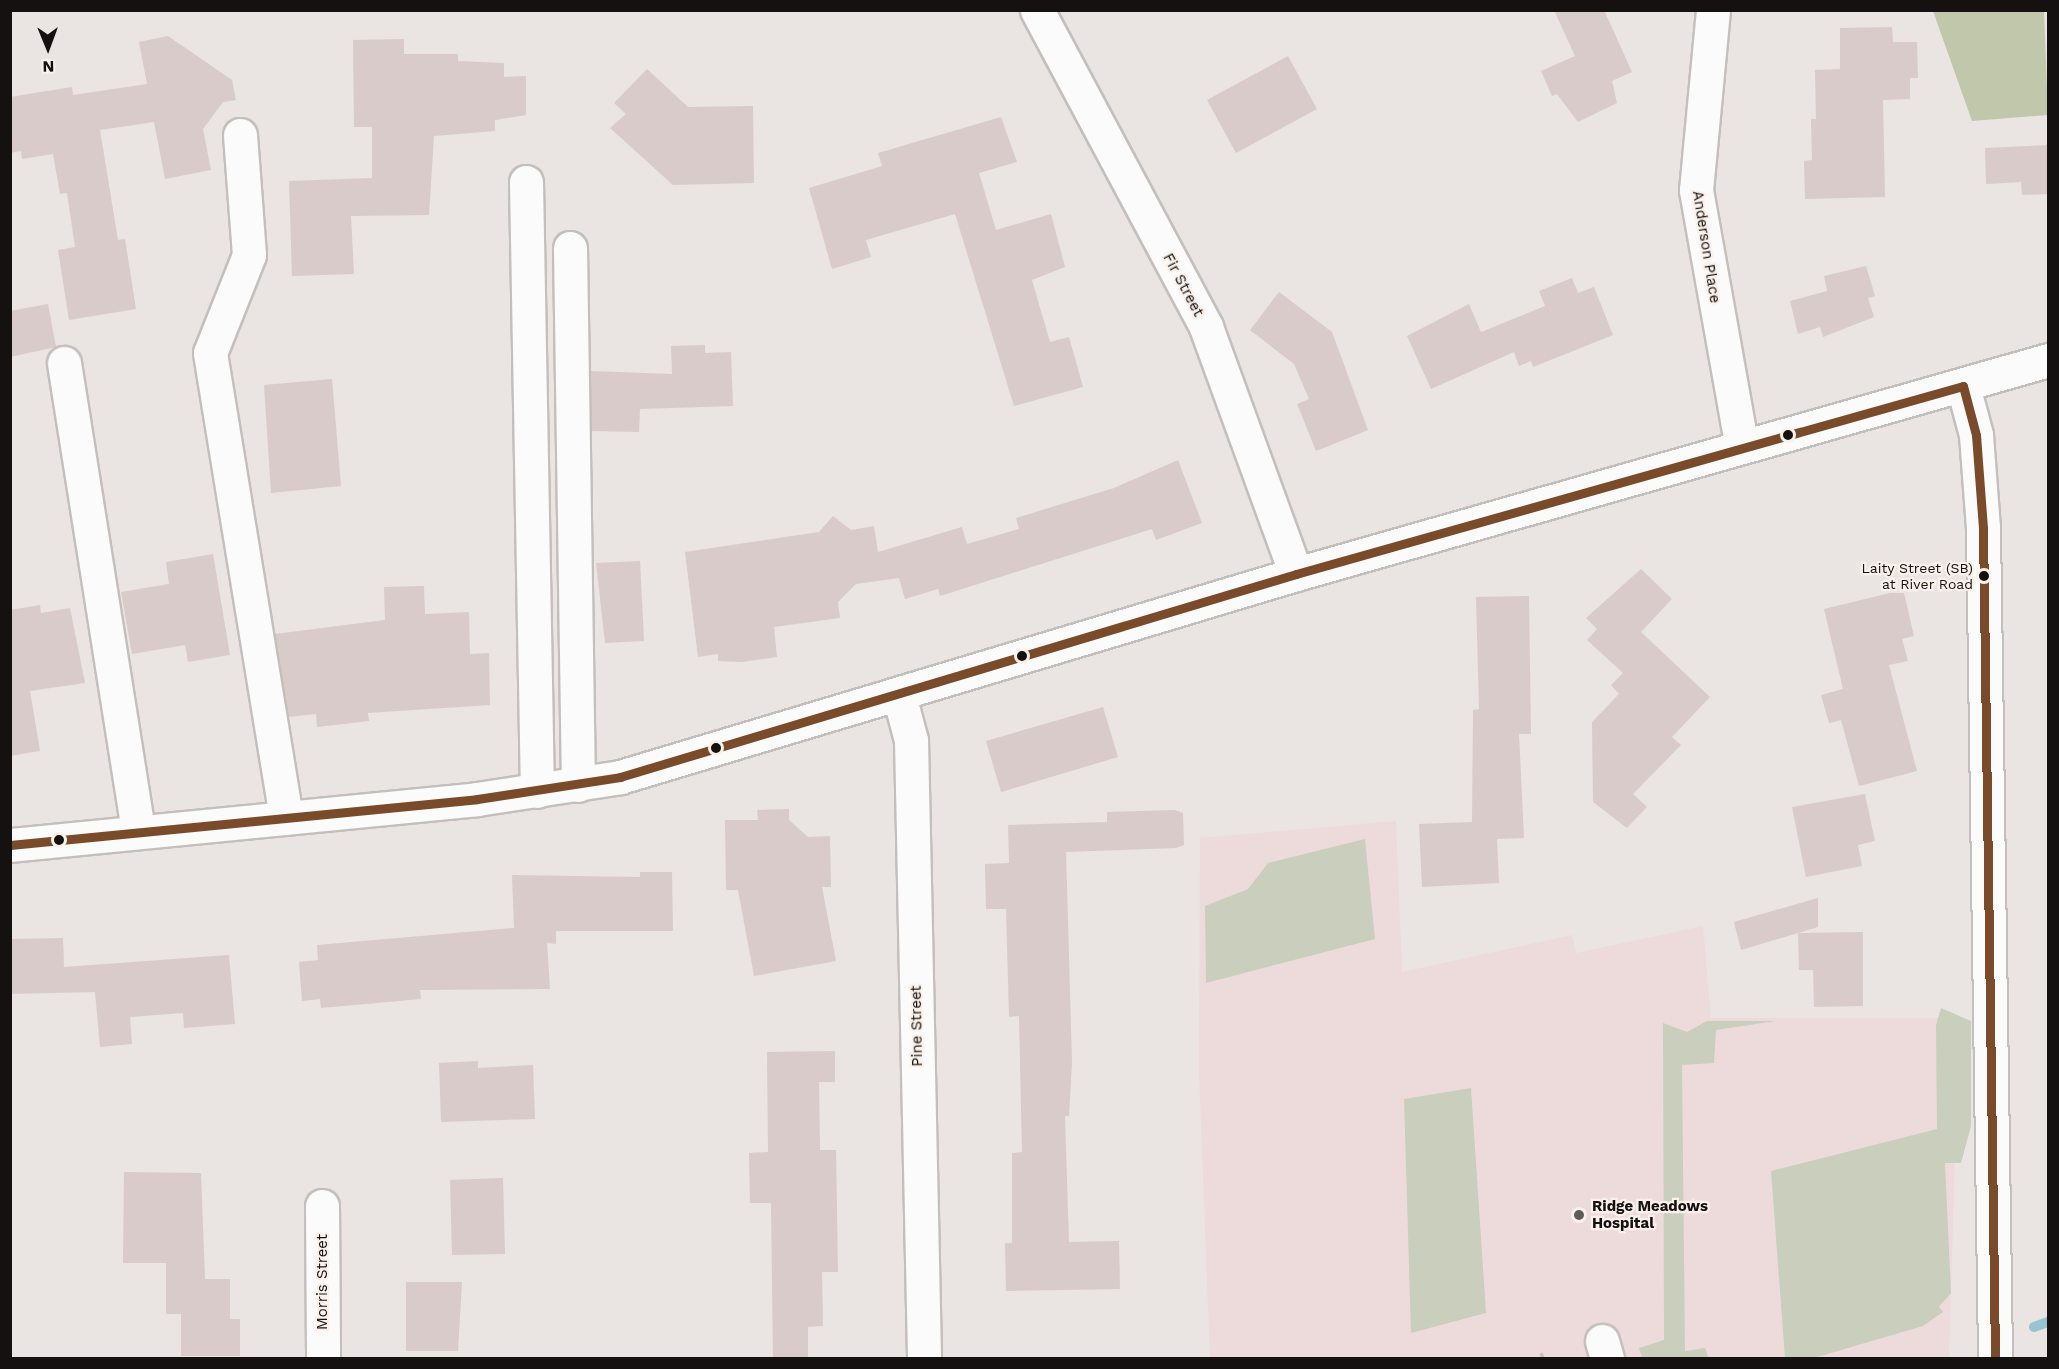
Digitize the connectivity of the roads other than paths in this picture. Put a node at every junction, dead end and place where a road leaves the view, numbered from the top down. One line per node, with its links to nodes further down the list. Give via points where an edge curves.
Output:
1 (1037, 10): 10 (street, Fir Street, via 1206,327)
2 (1713, 10): 9 (street, Anderson Place, via 1696,190)
3 (240, 135): 14 (street, via 249,255 210,353)
4 (526, 182): 13 (street)
5 (570, 248): 12 (street)
6 (2049, 360): 8 (street)
7 (64, 363): 15 (street)
8 (1963, 386): 9 (street); 20 (street, via 1976,435 1983,528)
9 (1742, 447): 10 (street)
10 (1296, 574): 11 (street)
11 (899, 695): 12 (street); 19 (street, Pine Street, via 911,740)
12 (578, 785): 13 (street)
13 (537, 791): 14 (street)
14 (286, 818): 15 (street)
15 (138, 832): 16 (street)
16 (10, 845)
17 (322, 1206): 18 (street, Morris Street)
18 (323, 1359)
19 (924, 1359)
20 (1995, 1359)

